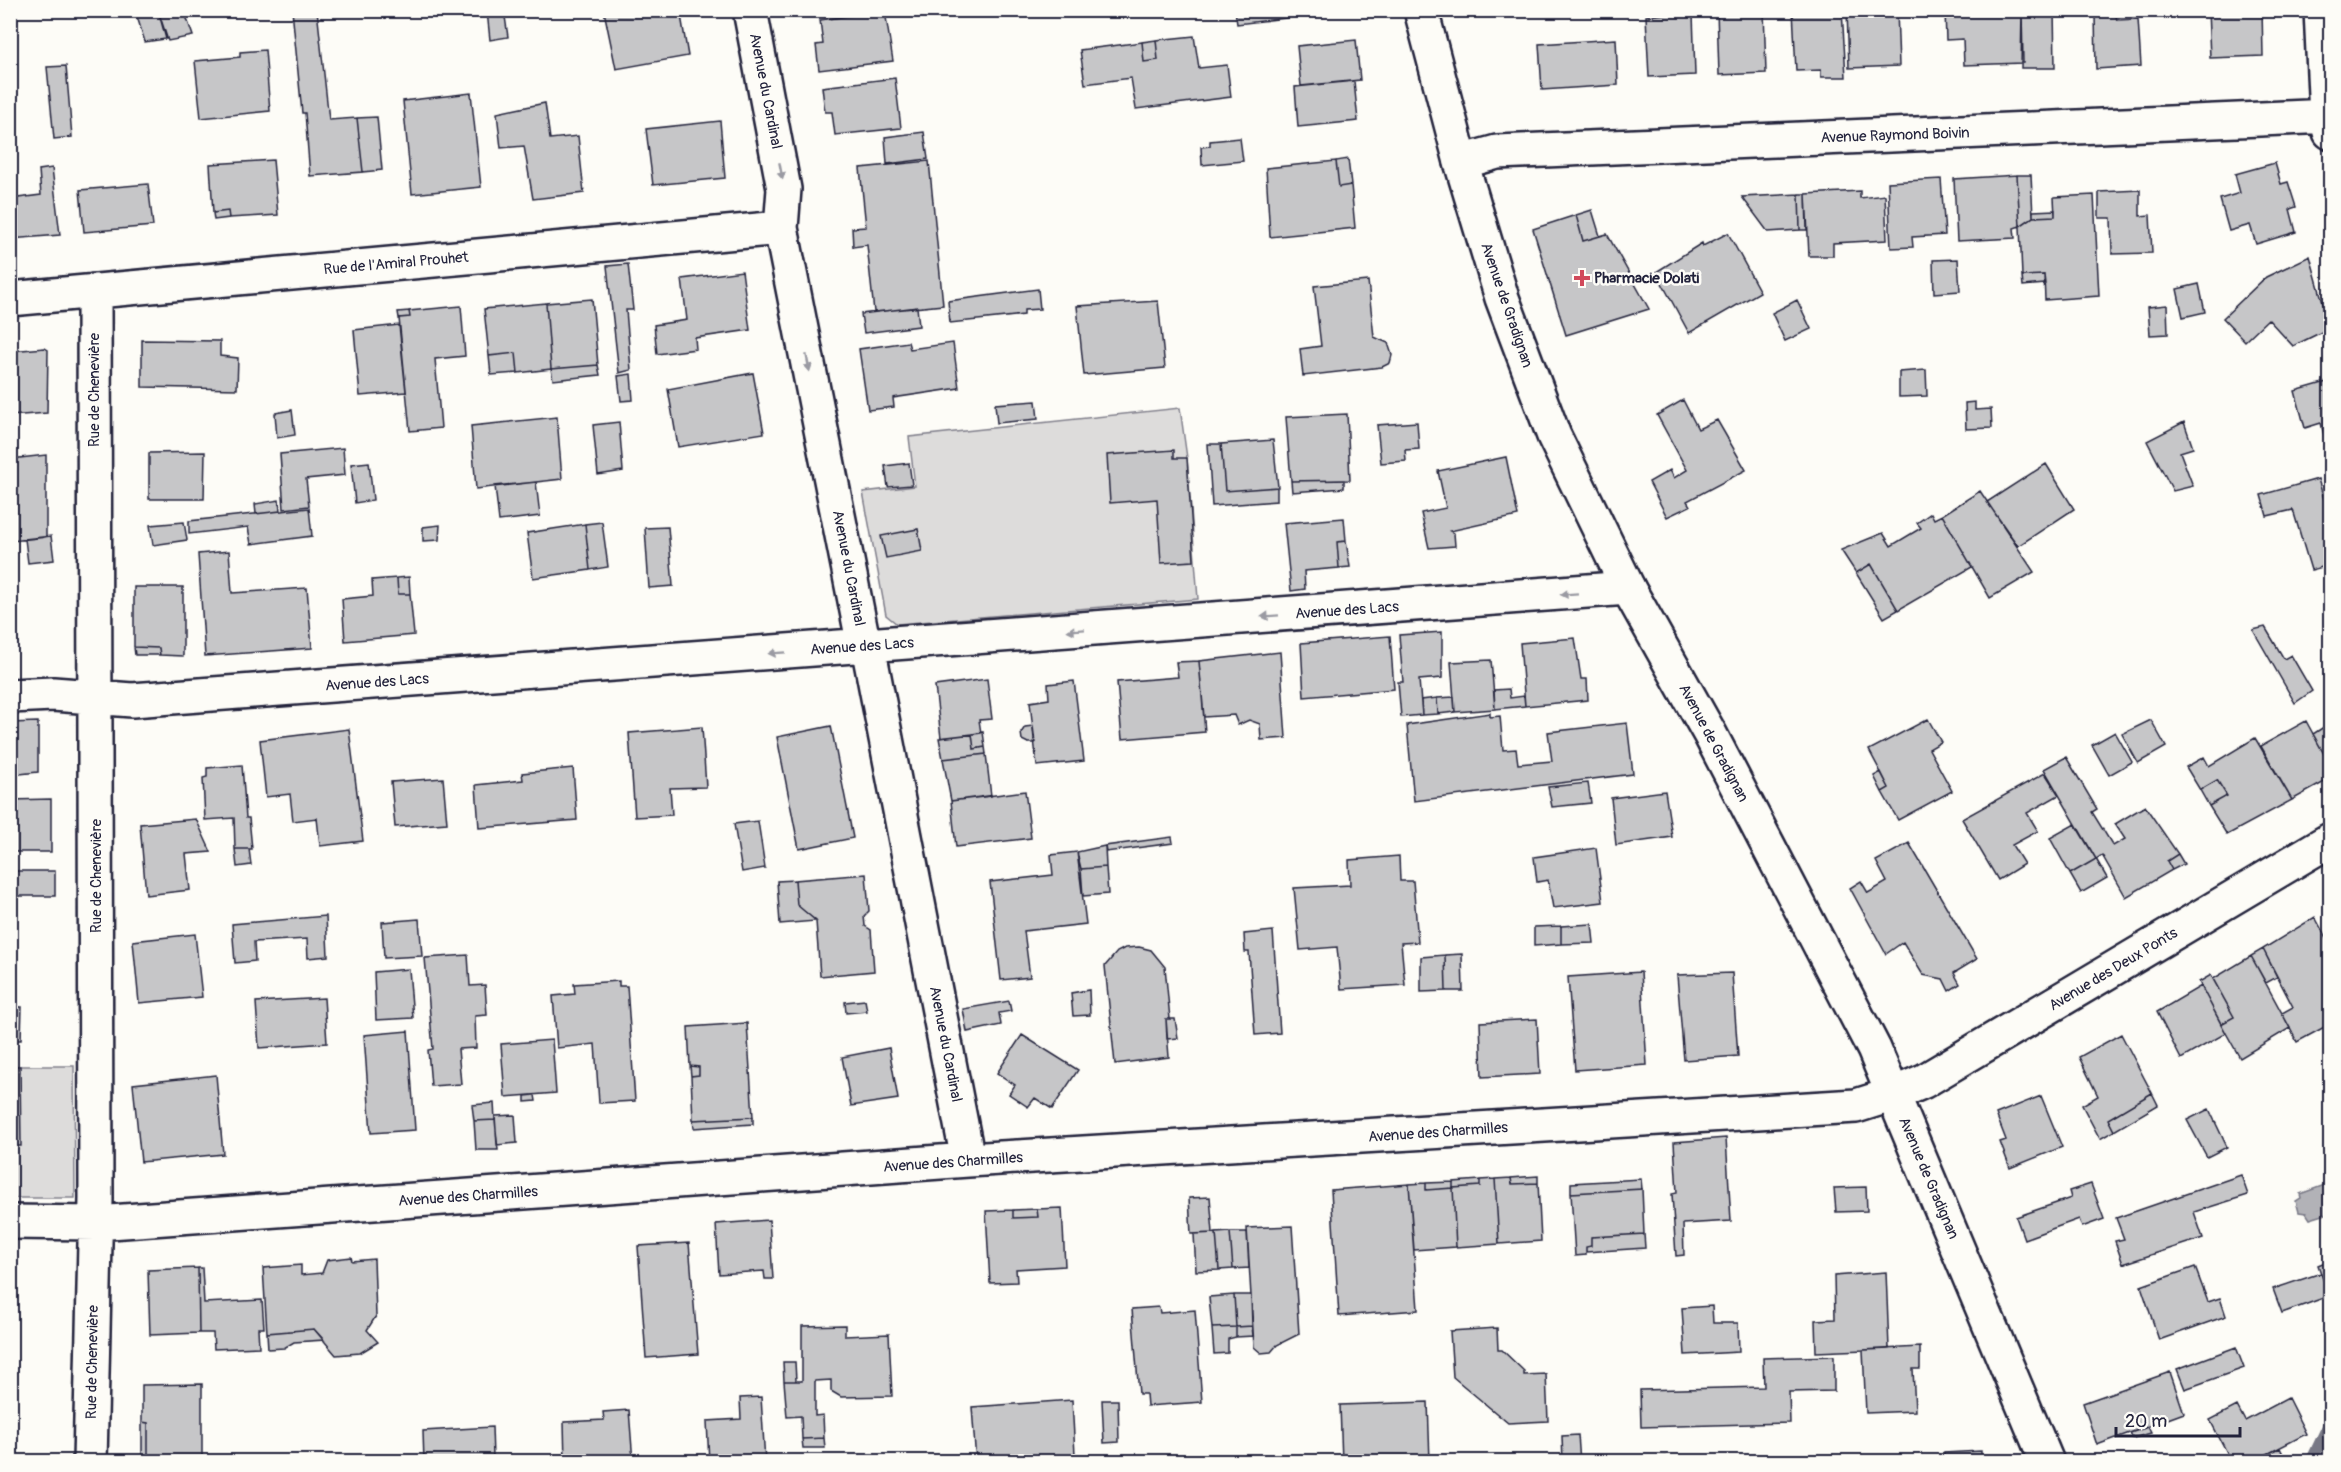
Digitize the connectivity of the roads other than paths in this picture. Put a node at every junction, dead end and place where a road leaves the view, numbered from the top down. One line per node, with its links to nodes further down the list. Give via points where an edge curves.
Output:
1 (750, 10): 6 (street, Avenue du Cardinal, one-way to 6, via 784,189)
2 (1421, 10): 5 (street, Avenue de Gradignan)
3 (2321, 10): 4 (street)
4 (2329, 121): 5 (street, Avenue Raymond Boivin, via 1497,152)
5 (1461, 162): 9 (street, Avenue de Gradignan, via 1502,298 1554,436)
6 (781, 228): 7 (street, Rue de l'Amiral Prouhet); 10 (street, Avenue du Cardinal, one-way to 10, via 861,631)
7 (94, 291): 8 (street, Rue de l'Amiral Prouhet); 12 (street, Rue de Chenevière)
8 (10, 299)
9 (1628, 588): 10 (street, Avenue des Lacs, one-way to 10); 14 (street, Avenue de Gradignan, via 1710,734)
10 (868, 646): 12 (street, Avenue des Lacs, one-way to 12, via 132,700); 15 (street, Avenue du Cardinal)
11 (10, 696): 12 (street, Avenue des Lacs)
12 (96, 697): 17 (street, Rue de Chenevière)
13 (2331, 840): 14 (street, Avenue des Deux Ponts)
14 (1894, 1094): 15 (street, Avenue des Charmilles, via 1856,1106); 19 (street, Avenue de Gradignan)
15 (968, 1160): 17 (street, Avenue des Charmilles)
16 (10, 1222): 17 (street, Avenue des Charmilles)
17 (96, 1223): 18 (street, Rue de Chenevière)
18 (90, 1461)
19 (2047, 1461)

